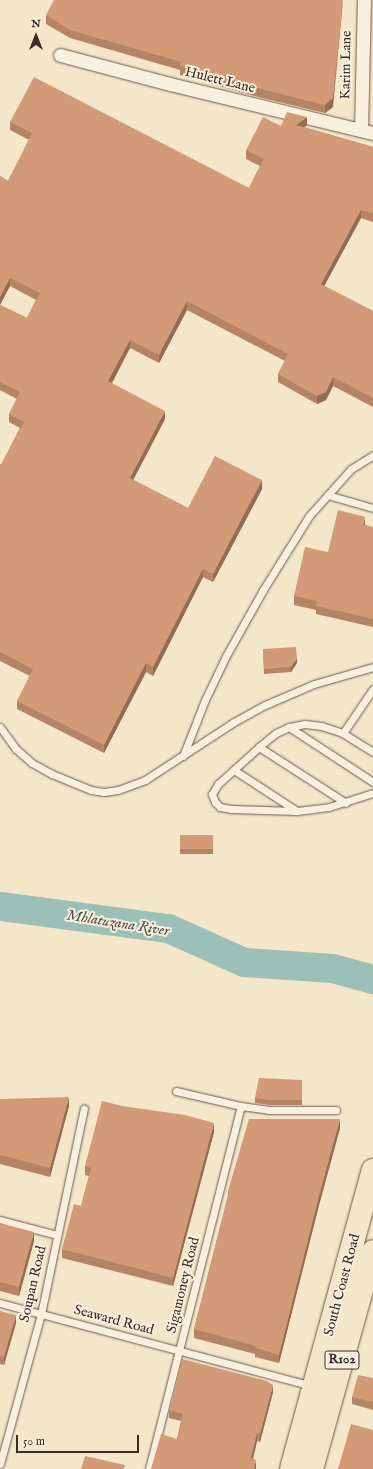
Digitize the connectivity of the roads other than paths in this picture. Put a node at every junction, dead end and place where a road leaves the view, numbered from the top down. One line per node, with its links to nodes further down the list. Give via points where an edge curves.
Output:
1 (364, 0): 3 (street, Karim Lane)
2 (60, 55): 3 (street, Hulett Lane)
3 (367, 132)
4 (373, 455): 5 (lane, via 351,470)
5 (328, 494): 6 (lane); 14 (lane, via 309,516 226,656)
6 (373, 508)
7 (373, 667): 14 (lane, via 314,684 265,705)
8 (373, 689): 11 (lane)
9 (0, 727): 14 (lane, via 16,749 32,763 91,790 104,792 131,787)
10 (289, 727): 11 (lane, via 305,724 321,726); 12 (lane, via 276,733); 16 (lane)
11 (343, 734): 13 (lane)
12 (259, 747): 15 (lane); 18 (lane)
13 (373, 752)
14 (182, 756)
15 (234, 770): 19 (lane); 19 (lane, via 218,784 212,794 214,802 220,806 247,811)
16 (373, 782)
17 (373, 793): 18 (lane)
18 (346, 803): 19 (lane)
19 (297, 811)
20 (176, 1091): 21 (lane)
21 (241, 1106): 23 (lane, via 269,1110); 30 (lane, Sigamoney Road)
22 (84, 1108): 26 (lane, Soupan Road)
23 (336, 1110)
24 (373, 1170): 31 (highway, South Coast Road / R102)
25 (0, 1220): 26 (lane)
26 (57, 1235): 29 (lane, Soupan Road)
27 (373, 1251): 35 (highway, South Coast Road / R102)
28 (0, 1303): 29 (lane, Seaward Road)
29 (40, 1314): 30 (lane, Seaward Road); 32 (lane, Soupan Road)
30 (180, 1352): 31 (lane, Seaward Road); 33 (lane, Sigamoney Road)
31 (314, 1388): 34 (highway, South Coast Road / R102)
32 (0, 1464)
33 (149, 1469)
34 (291, 1469)
35 (312, 1469)

